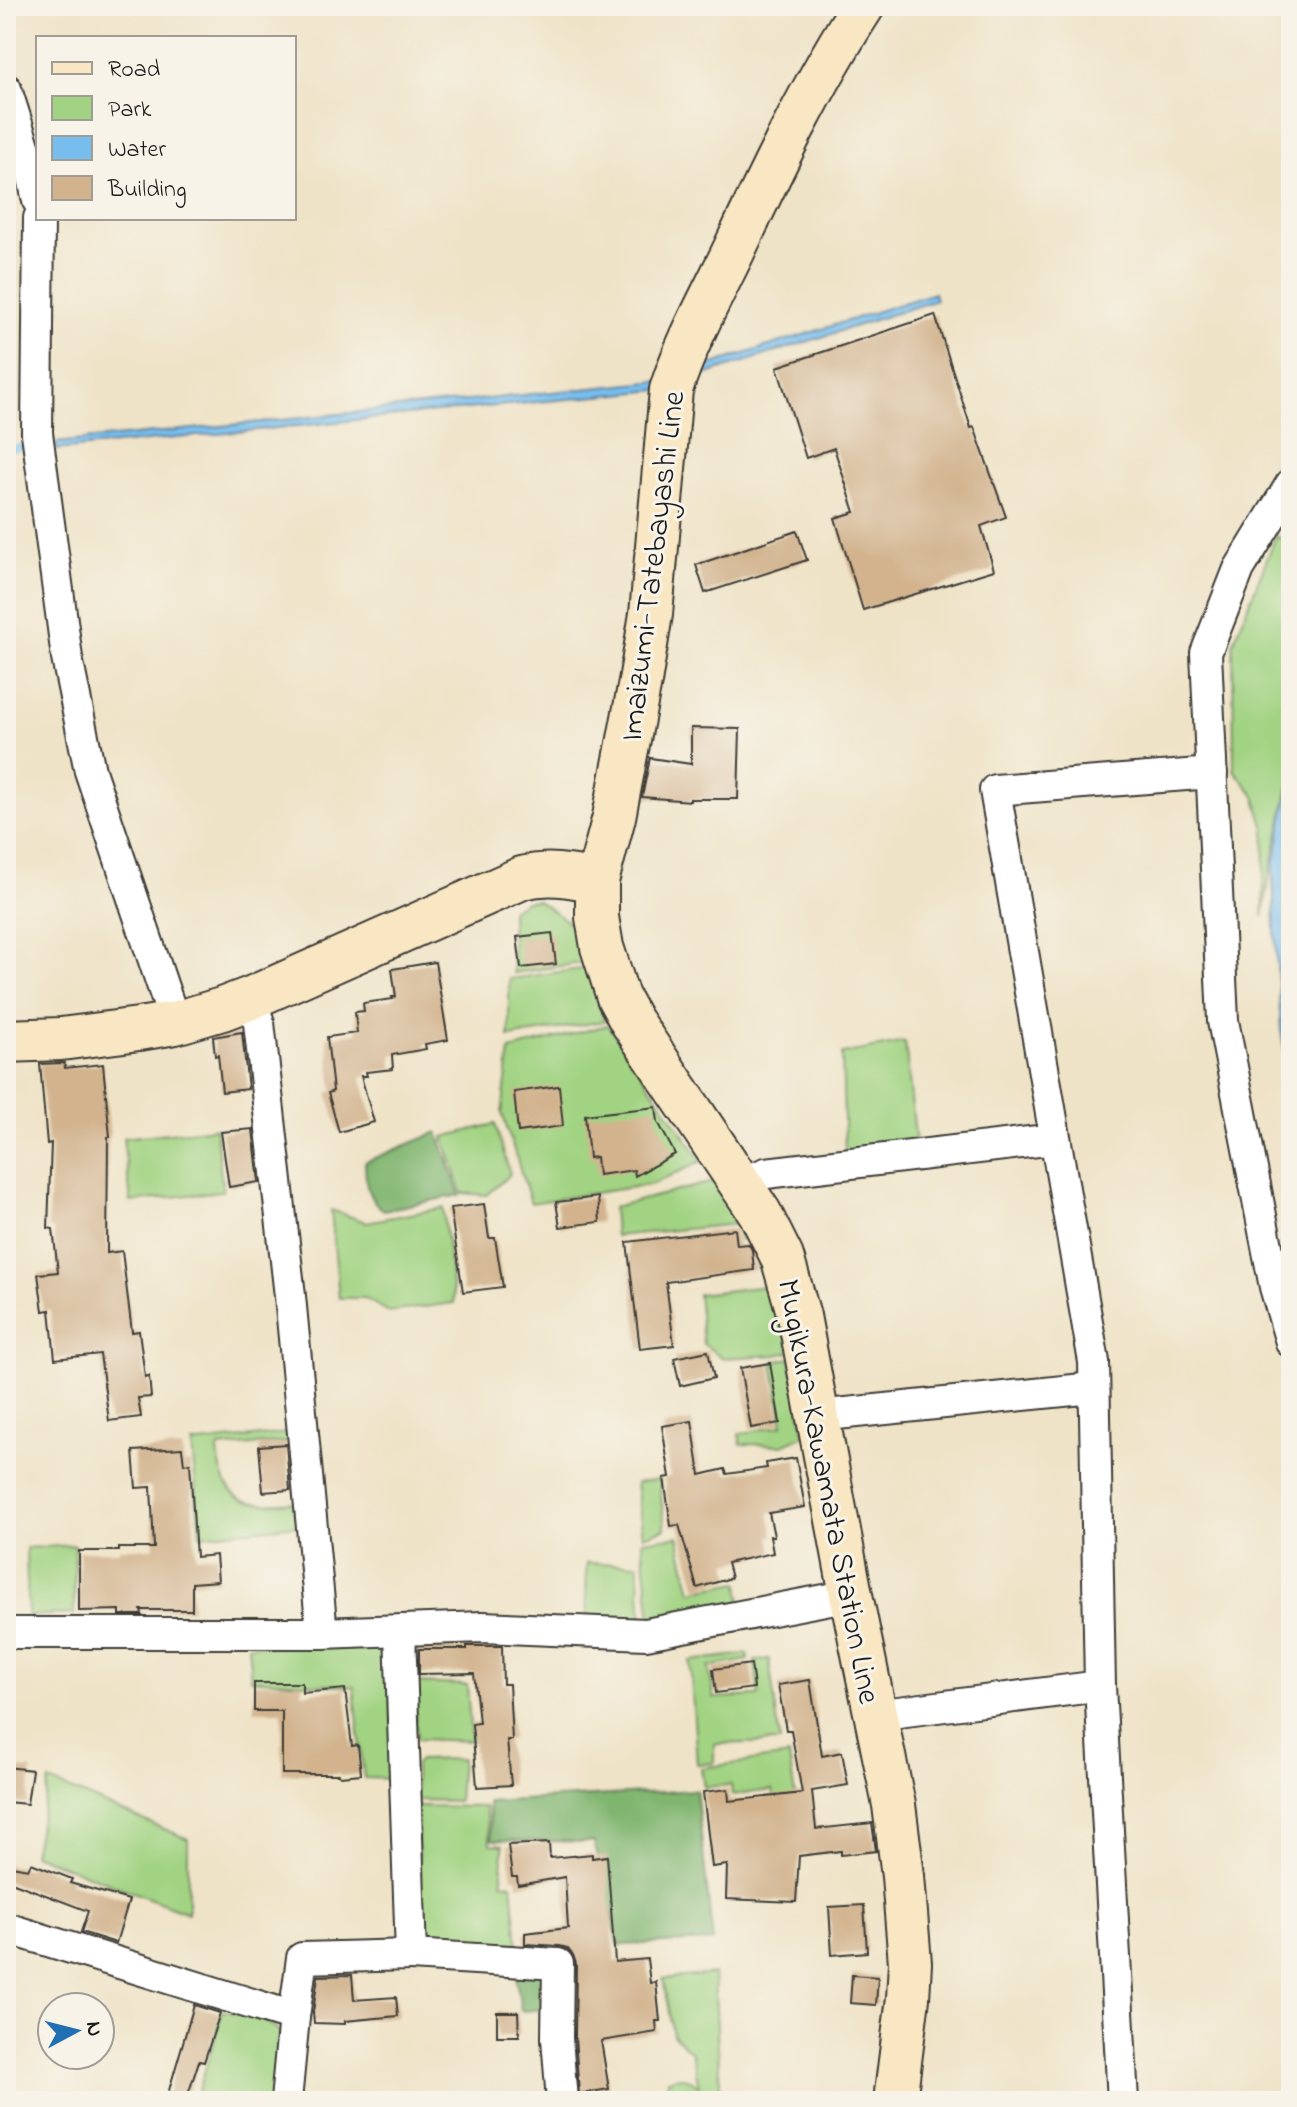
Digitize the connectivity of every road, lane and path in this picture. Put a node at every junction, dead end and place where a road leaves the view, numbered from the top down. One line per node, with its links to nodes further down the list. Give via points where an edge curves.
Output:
1 (863, 6): 7 (main road, Imaizumi-Tatebayashi Line, via 804,107 671,390 651,614)
2 (6, 89): 3 (street)
3 (36, 192)
4 (39, 220): 9 (street, via 37,433 67,658 90,771)
5 (1291, 484): 6 (street, via 1239,569 1206,653)
6 (1212, 773): 11 (street, via 995,790); 13 (street, via 1223,1021 1275,1287)
7 (597, 881): 8 (main road, via 555,873 522,878); 12 (main road, Mugikura-Kawamata Station Line, via 602,947 618,997)
8 (251, 998): 9 (main road); 19 (street, via 259,1023 290,1296)
9 (175, 1023): 10 (main road)
10 (6, 1041)
11 (1055, 1139): 12 (street, via 766,1173); 14 (street, via 1091,1335)
12 (740, 1183): 15 (main road, Mugikura-Kawamata Station Line, via 782,1257)
13 (1291, 1342)
14 (1093, 1388): 15 (street); 20 (street)
15 (817, 1416): 16 (main road, Mugikura-Kawamata Station Line)
16 (851, 1595): 17 (street, via 646,1634 483,1627); 21 (main road, Mugikura-Kawamata Station Line)
17 (400, 1631): 19 (street); 23 (street)
18 (6, 1633): 19 (street)
19 (322, 1633)
20 (1100, 1686): 21 (street); 28 (street)
21 (875, 1715): 27 (main road, Mugikura-Kawamata Station Line, via 894,1805 910,1963)
22 (6, 1928): 24 (street)
23 (411, 1955): 24 (street, via 302,1958); 26 (street, via 558,1964)
24 (294, 2017): 25 (street)
25 (286, 2101)
26 (562, 2101)
27 (895, 2101)
28 (1123, 2101)

